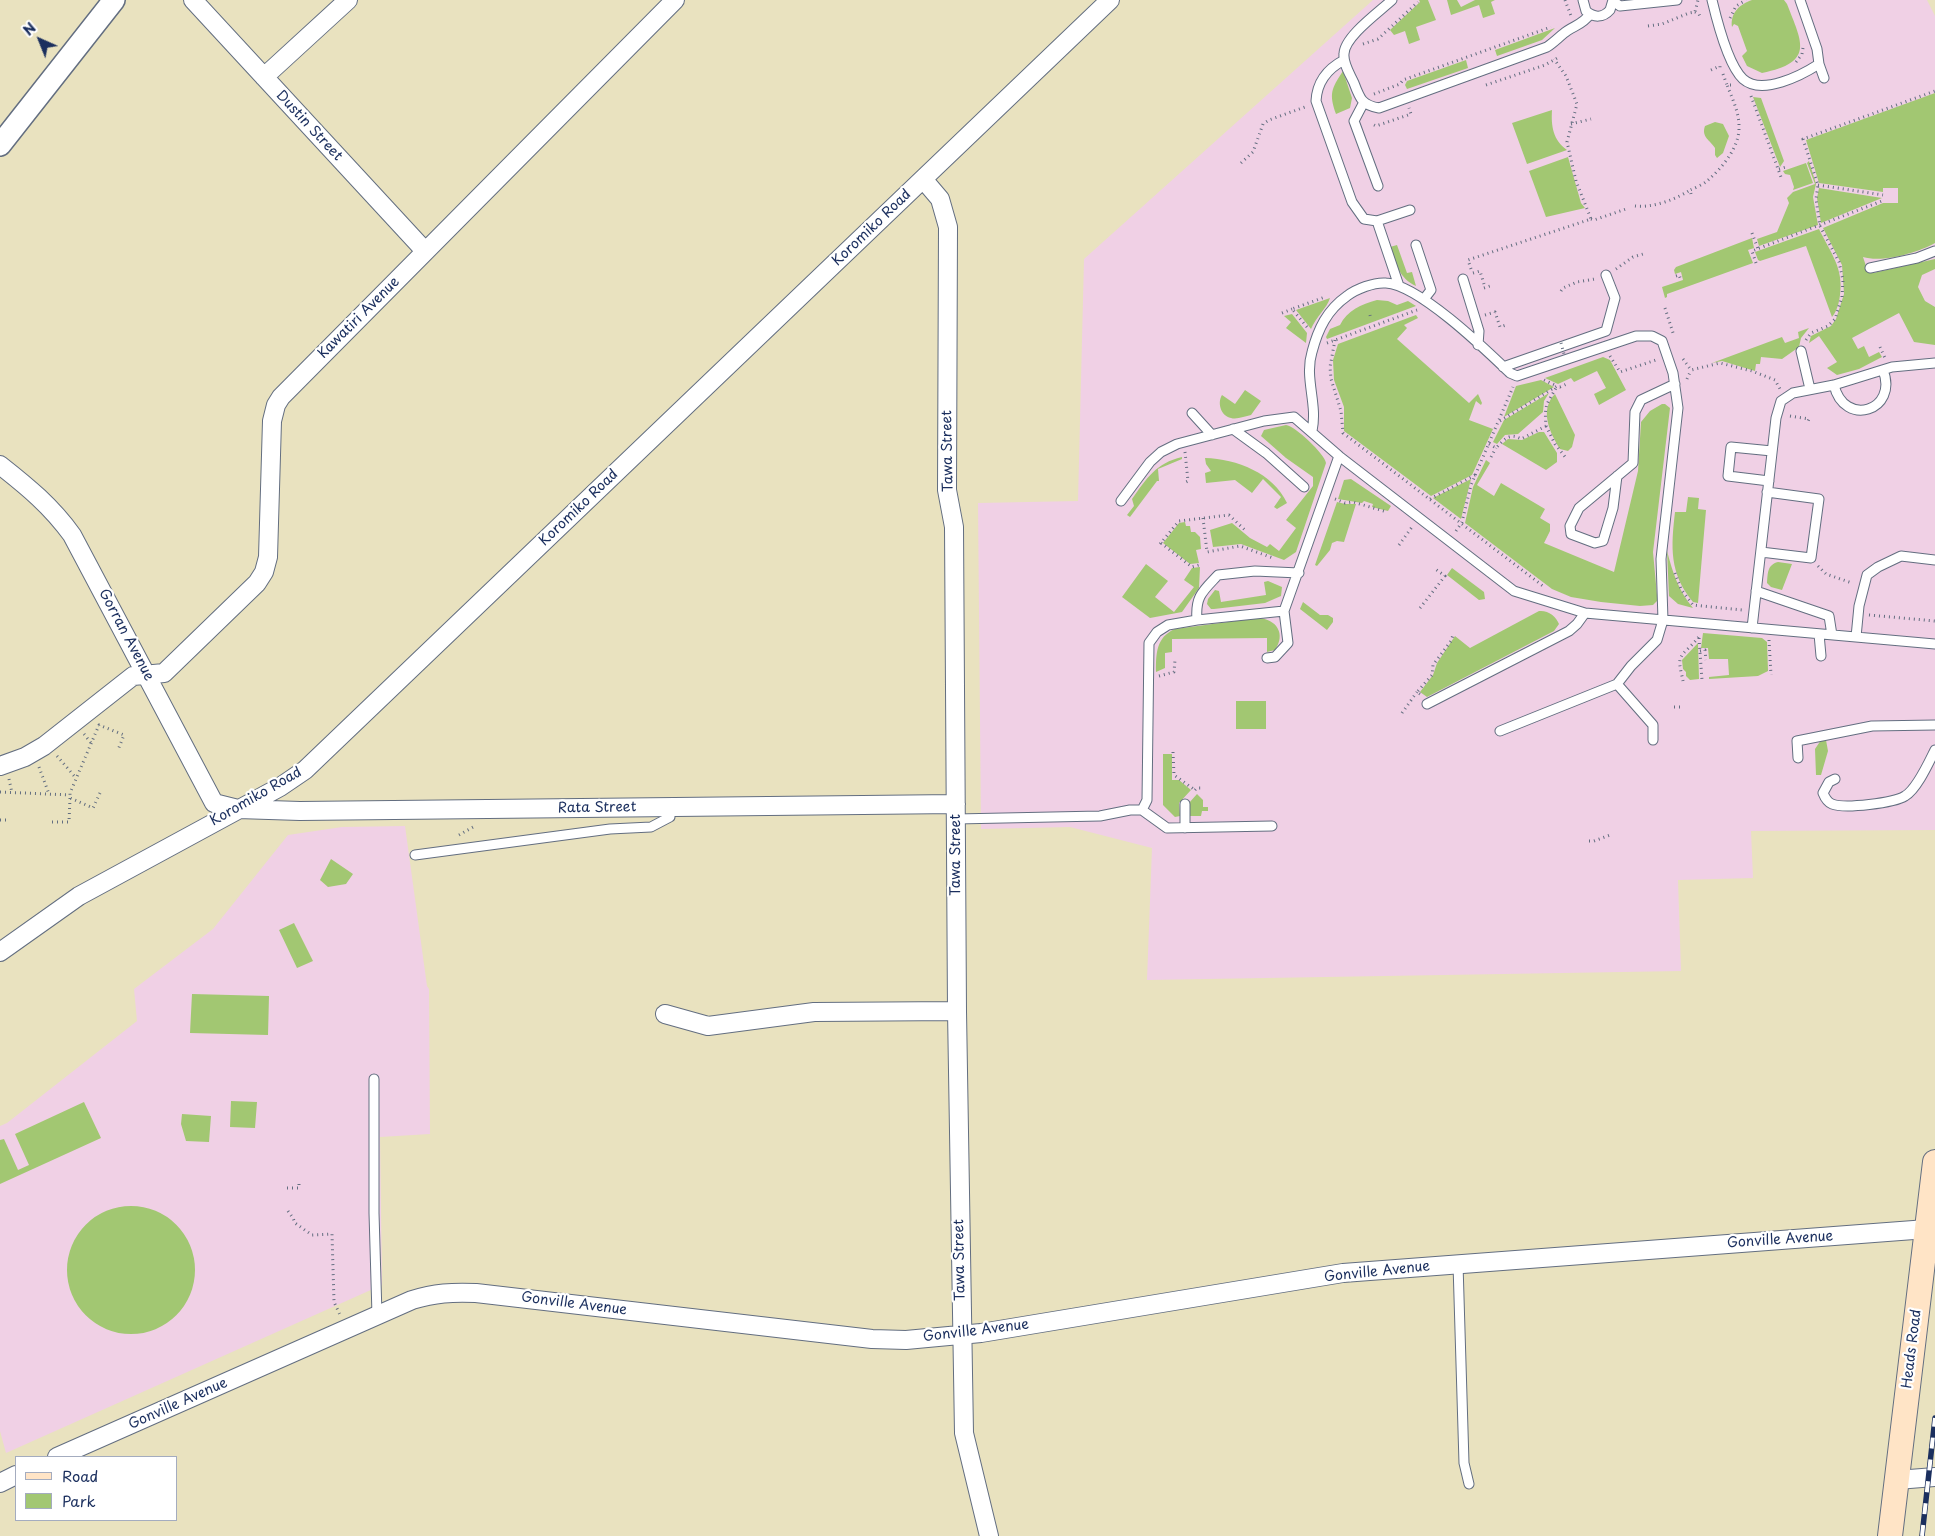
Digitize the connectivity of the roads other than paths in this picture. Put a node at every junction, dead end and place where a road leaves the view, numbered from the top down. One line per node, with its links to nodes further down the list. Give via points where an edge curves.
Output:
1 (114, 0): 18 (street)
2 (193, 0): 15 (street, Dustin Street)
3 (348, 0): 15 (street)
4 (675, 0): 25 (street, Kawatiri Avenue)
5 (1110, 0): 19 (street, Koromiko Road)
6 (1392, 0): 13 (lane, via 1348,41)
7 (1583, 0): 12 (lane)
8 (1677, 0): 11 (lane, via 1620,6)
9 (1712, 0): 14 (lane, via 1730,57 1742,78 1749,83 1757,86 1775,84 1804,74)
10 (1800, 0): 14 (lane)
11 (1613, 1): 12 (lane, via 1603,16)
12 (1590, 14): 17 (lane, via 1582,24 1547,47 1379,108 1367,106)
13 (1344, 60): 17 (lane, via 1354,71 1359,96); 22 (lane, via 1324,75 1316,90 1316,102 1352,202 1364,219)
14 (1819, 64): 16 (lane)
15 (264, 77): 25 (street, Dustin Street)
16 (1824, 78)
17 (1364, 102): 20 (lane, via 1354,122)
18 (0, 145)
19 (923, 179): 78 (street, Koromiko Road, via 311,765 280,787); 80 (street, Tawa Street, via 940,199 948,227 948,490 954,526)
20 (1378, 186)
21 (1410, 210): 22 (lane)
22 (1377, 220): 29 (lane)
23 (1416, 245): 30 (lane, via 1431,290)
24 (1935, 251): 26 (lane)
25 (424, 252): 66 (street, Kawatiri Avenue, via 276,405 271,437 268,557 257,583 164,673)
26 (1870, 268)
27 (1606, 275): 34 (lane, via 1615,298 1606,331)
28 (1463, 279): 31 (lane, via 1479,331)
29 (1399, 286): 30 (lane); 41 (lane, via 1384,282 1355,290 1335,305 1320,326 1311,354 1310,382 1315,418)
30 (1424, 298): 31 (lane)
31 (1478, 345): 34 (lane, via 1493,362)
32 (1801, 351): 38 (lane)
33 (1935, 363): 35 (lane)
34 (1503, 367): 36 (lane, via 1517,376 1636,336 1652,336 1662,341)
35 (1883, 370): 37 (lane); 37 (lane, via 1886,379 1883,398 1868,409 1850,408 1836,394)
36 (1675, 384): 46 (lane, via 1641,400 1635,412 1633,463); 58 (lane, via 1678,408 1661,560)
37 (1834, 385): 38 (lane)
38 (1810, 389): 43 (lane, via 1788,395 1779,403)
39 (1192, 413): 42 (lane)
40 (1233, 429): 41 (lane, via 1294,417); 42 (lane); 48 (lane)
41 (1312, 431): 44 (lane)
42 (1212, 435): 50 (lane, via 1177,444 1161,452)
43 (1772, 451): 47 (lane); 47 (lane, via 1731,447 1728,476)
44 (1339, 456): 53 (lane); 56 (lane, via 1514,591)
45 (0, 465): 66 (street, Gorran Avenue, via 55,512 72,535)
46 (1618, 476): 46 (lane, via 1579,508 1570,526 1571,534 1595,544 1603,541 1614,508)
47 (1769, 481): 49 (lane)
48 (1304, 487)
49 (1768, 492): 51 (lane); 51 (lane, via 1819,498 1811,558)
50 (1121, 501)
51 (1760, 552): 54 (lane)
52 (1935, 560): 62 (lane, via 1901,556 1867,575)
53 (1300, 570): 55 (lane); 57 (lane, via 1218,575 1196,604)
54 (1756, 591): 59 (lane); 61 (lane, via 1829,616)
55 (1284, 611): 57 (lane); 65 (lane, via 1288,643 1275,657)
56 (1585, 613): 58 (lane); 68 (lane, via 1569,631)
57 (1197, 620): 79 (lane, via 1168,625 1149,643 1147,800)
58 (1664, 620): 59 (lane); 67 (lane, via 1657,640)
59 (1752, 628): 60 (lane)
60 (1819, 634): 61 (lane); 64 (lane)
61 (1832, 635): 62 (lane)
62 (1856, 637): 63 (lane)
63 (1935, 644)
64 (1821, 656)
65 (1267, 658)
66 (147, 674): 74 (street, Kawatiri Avenue, via 133,676 40,748); 78 (street, Gorran Avenue, via 214,803)
67 (1617, 684): 70 (lane); 71 (lane, via 1653,725)
68 (1428, 704)
69 (1935, 725): 73 (lane, via 1872,726 1797,740)
70 (1500, 731)
71 (1653, 740)
72 (1935, 750): 75 (lane, via 1905,796 1838,806 1825,799 1823,792)
73 (1798, 758)
74 (0, 766)
75 (1835, 779)
76 (1185, 804): 82 (lane)
77 (670, 807): 78 (street, Rata Street); 80 (street, Rata Street); 83 (lane, via 670,817 651,826)
78 (238, 809): 84 (street, Koromiko Road, via 79,896)
79 (1142, 810): 80 (lane, via 1100,816); 82 (lane, via 1167,828)
80 (956, 811): 85 (street, Tawa Street)
81 (1272, 826): 82 (lane)
82 (1185, 828)
83 (415, 855)
84 (0, 952)
85 (957, 1012): 86 (street, via 814,1012 708,1026); 92 (street, Tawa Street)
86 (665, 1014)
87 (374, 1079): 91 (lane)
88 (1935, 1162): 89 (main road, Heads Road)
89 (1927, 1228): 90 (street, Gonville Avenue); 96 (main road, Heads Road)
90 (1458, 1264): 92 (street, Gonville Avenue, via 1343,1273); 98 (lane, via 1464,1462)
91 (377, 1315): 92 (street, Gonville Avenue, via 428,1295 476,1293 872,1339 906,1340); 93 (street, Gonville Avenue)
92 (961, 1335): 99 (street, Tawa Street, via 964,1433)
93 (59, 1456)
94 (15, 1476): 97 (street)
95 (1935, 1477): 96 (street)
96 (1897, 1480): 100 (main road, Heads Road)
97 (0, 1483)
98 (1469, 1484)
99 (989, 1536)
100 (1890, 1536)

